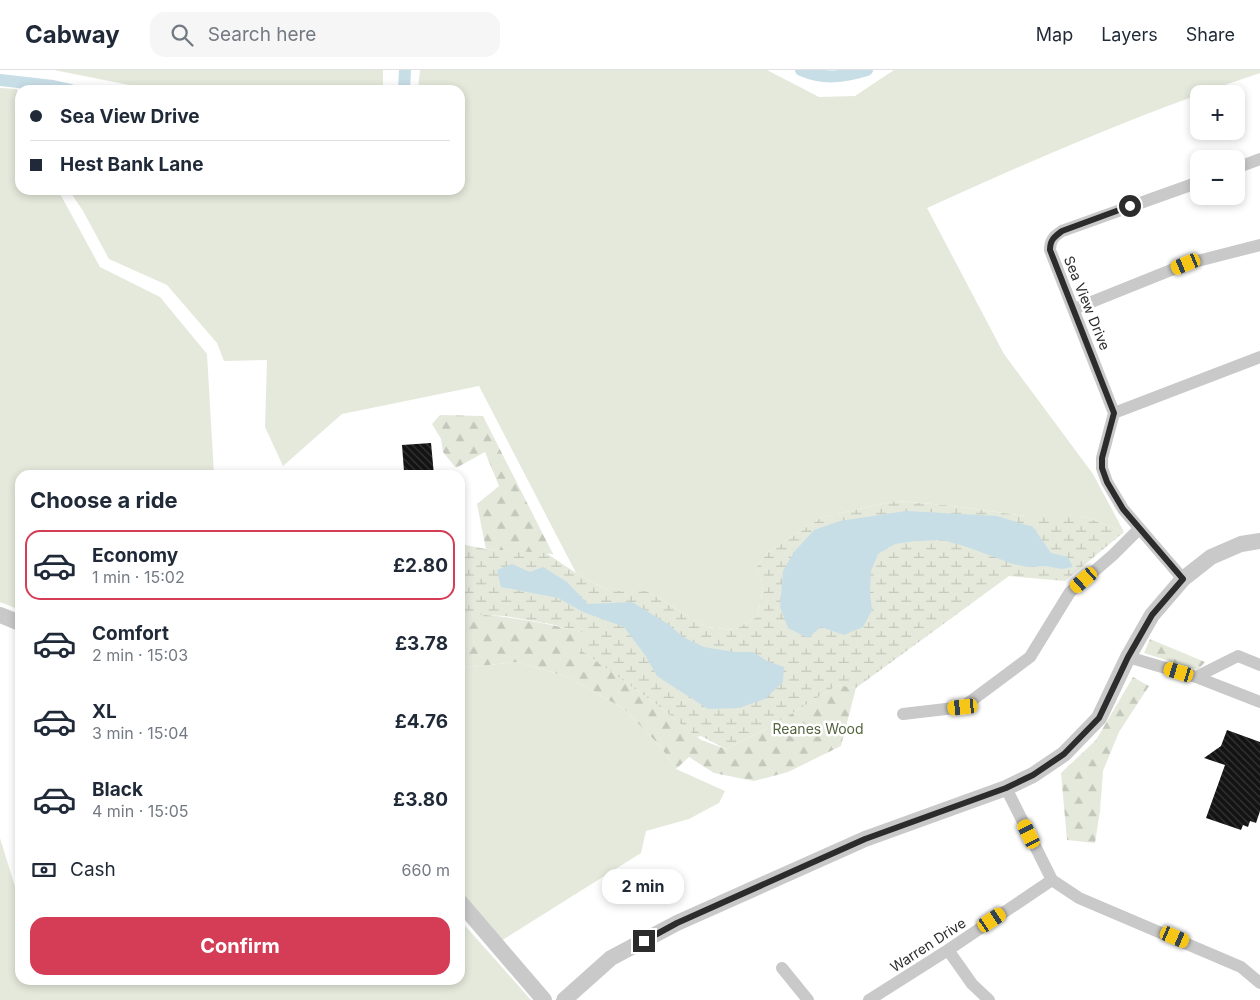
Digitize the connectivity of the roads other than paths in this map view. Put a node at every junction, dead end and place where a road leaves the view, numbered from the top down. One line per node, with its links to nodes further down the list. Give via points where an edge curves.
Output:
1 (1260, 159): 2 (street)
2 (1245, 165)
3 (1190, 185): 5 (street, Sea View Drive, via 1054,236 1050,250)
4 (1260, 245): 5 (street, via 1186,264)
5 (1074, 309): 7 (street, Sea View Drive)
6 (1260, 357): 7 (street)
7 (1114, 413): 8 (street, via 1102,468 1123,509)
8 (1140, 529): 10 (street); 17 (street, via 1070,592 1030,657 963,707)
9 (1260, 541): 10 (street, via 1241,544 1211,557)
10 (1183, 579): 13 (street, via 1152,615)
11 (0, 615): 12 (street)
12 (15, 621)
13 (1128, 657): 15 (street); 18 (street, via 1099,718 1064,754)
14 (1260, 665): 15 (street, via 1238,656)
15 (1196, 677): 16 (street)
16 (1260, 702)
17 (903, 714)
18 (1006, 788): 19 (street); 25 (street, via 865,839 677,923 610,958)
19 (1052, 880): 21 (street, Warren Drive); 23 (street, via 1079,898 1241,967)
20 (465, 908): 24 (street)
21 (948, 950): 27 (street, Warren Drive); 28 (street, via 972,984)
22 (782, 968): 26 (street)
23 (1260, 982)
24 (544, 1000)
25 (564, 1000)
26 (808, 1000)
27 (869, 1000)
28 (989, 1000)

